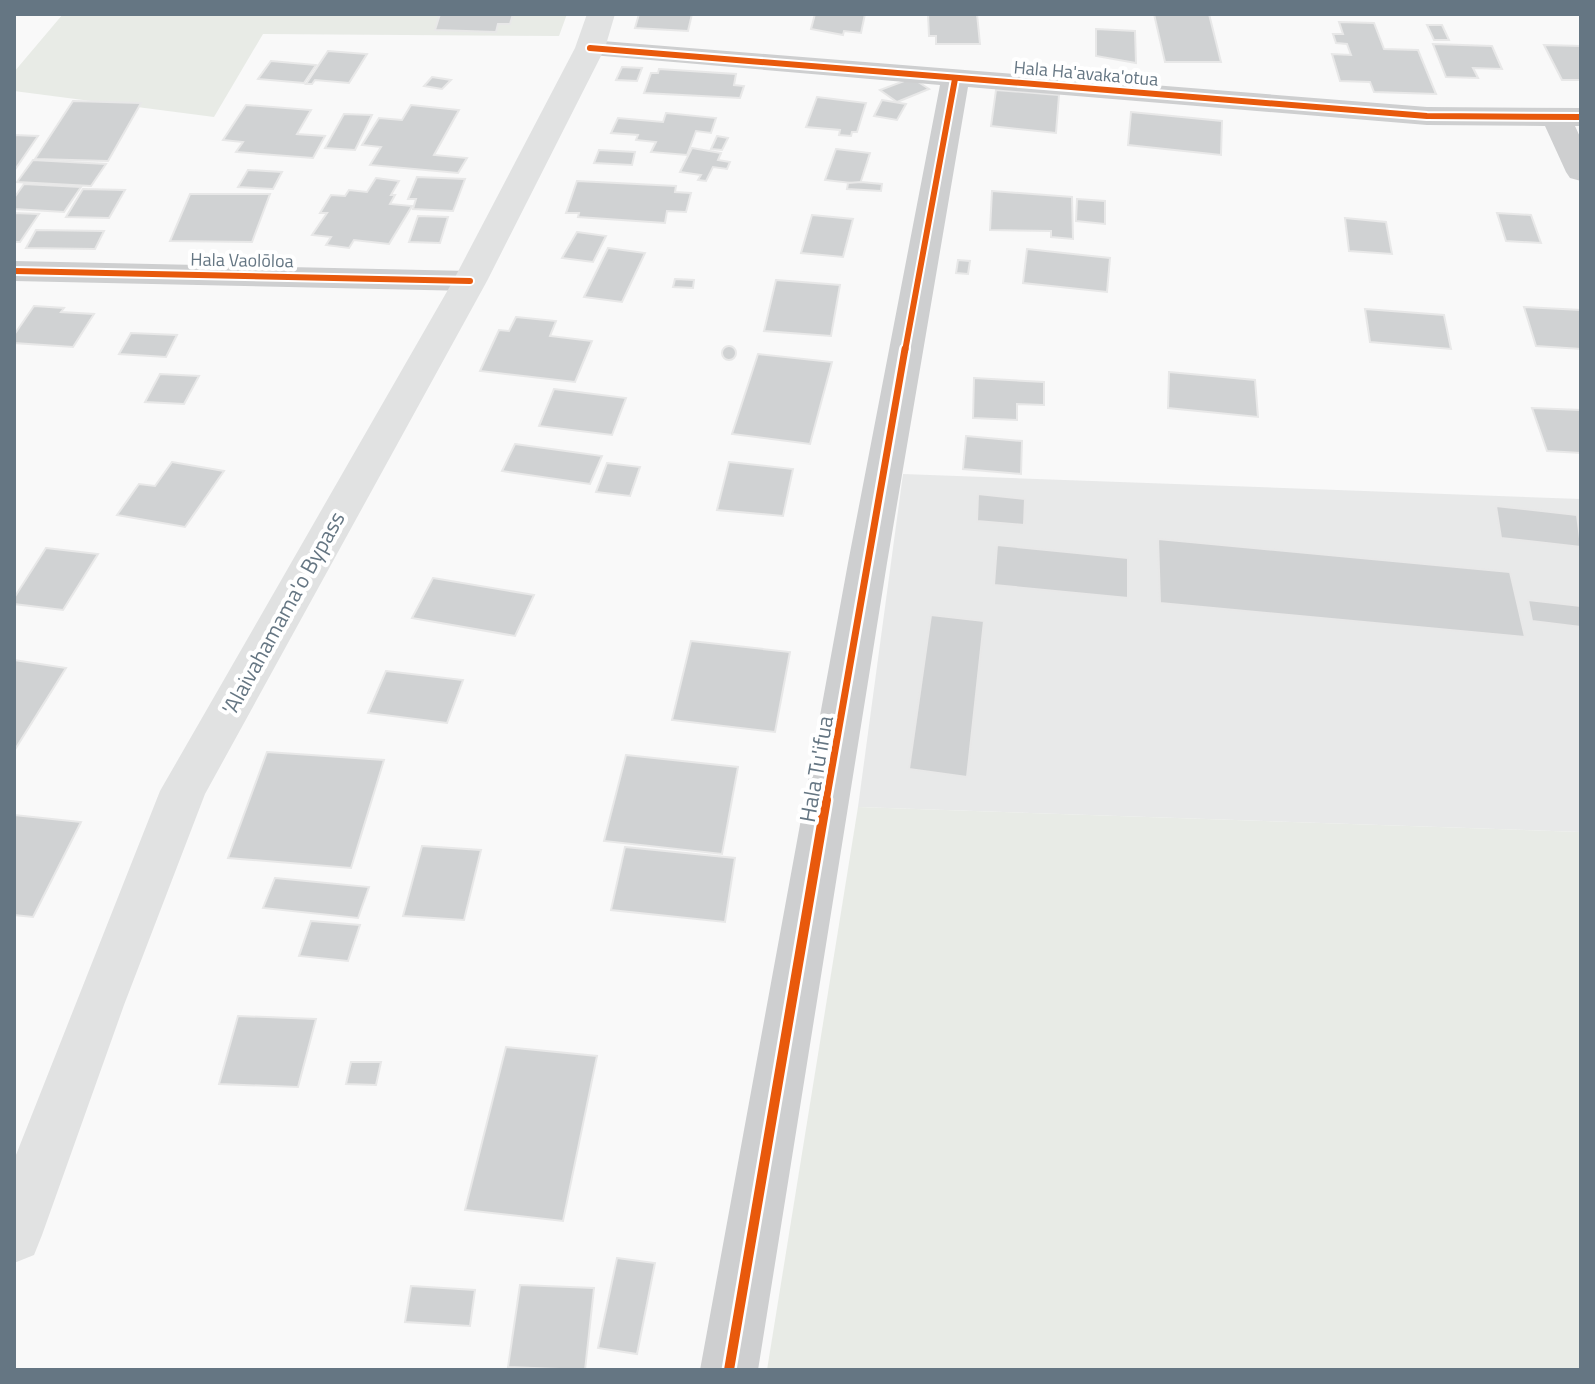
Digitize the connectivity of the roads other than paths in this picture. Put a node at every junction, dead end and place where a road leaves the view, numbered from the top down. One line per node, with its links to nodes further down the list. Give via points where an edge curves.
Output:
1 (595, 31): 2 (street, Hala Ha'avaka'otua); 6 (main road, 'Alaivahamama'o Bypass)
2 (955, 79): 3 (street, Hala Ha'avaka'otua, via 1427,116); 8 (street, Hala Tu'ifua, via 897,383)
3 (1568, 117): 4 (street)
4 (1581, 172)
5 (14, 271): 6 (street, Hala Vaolōloa)
6 (470, 281): 7 (main road, 'Alaivahamama'o Bypass, via 183,791)
7 (14, 1235)
8 (729, 1370)

